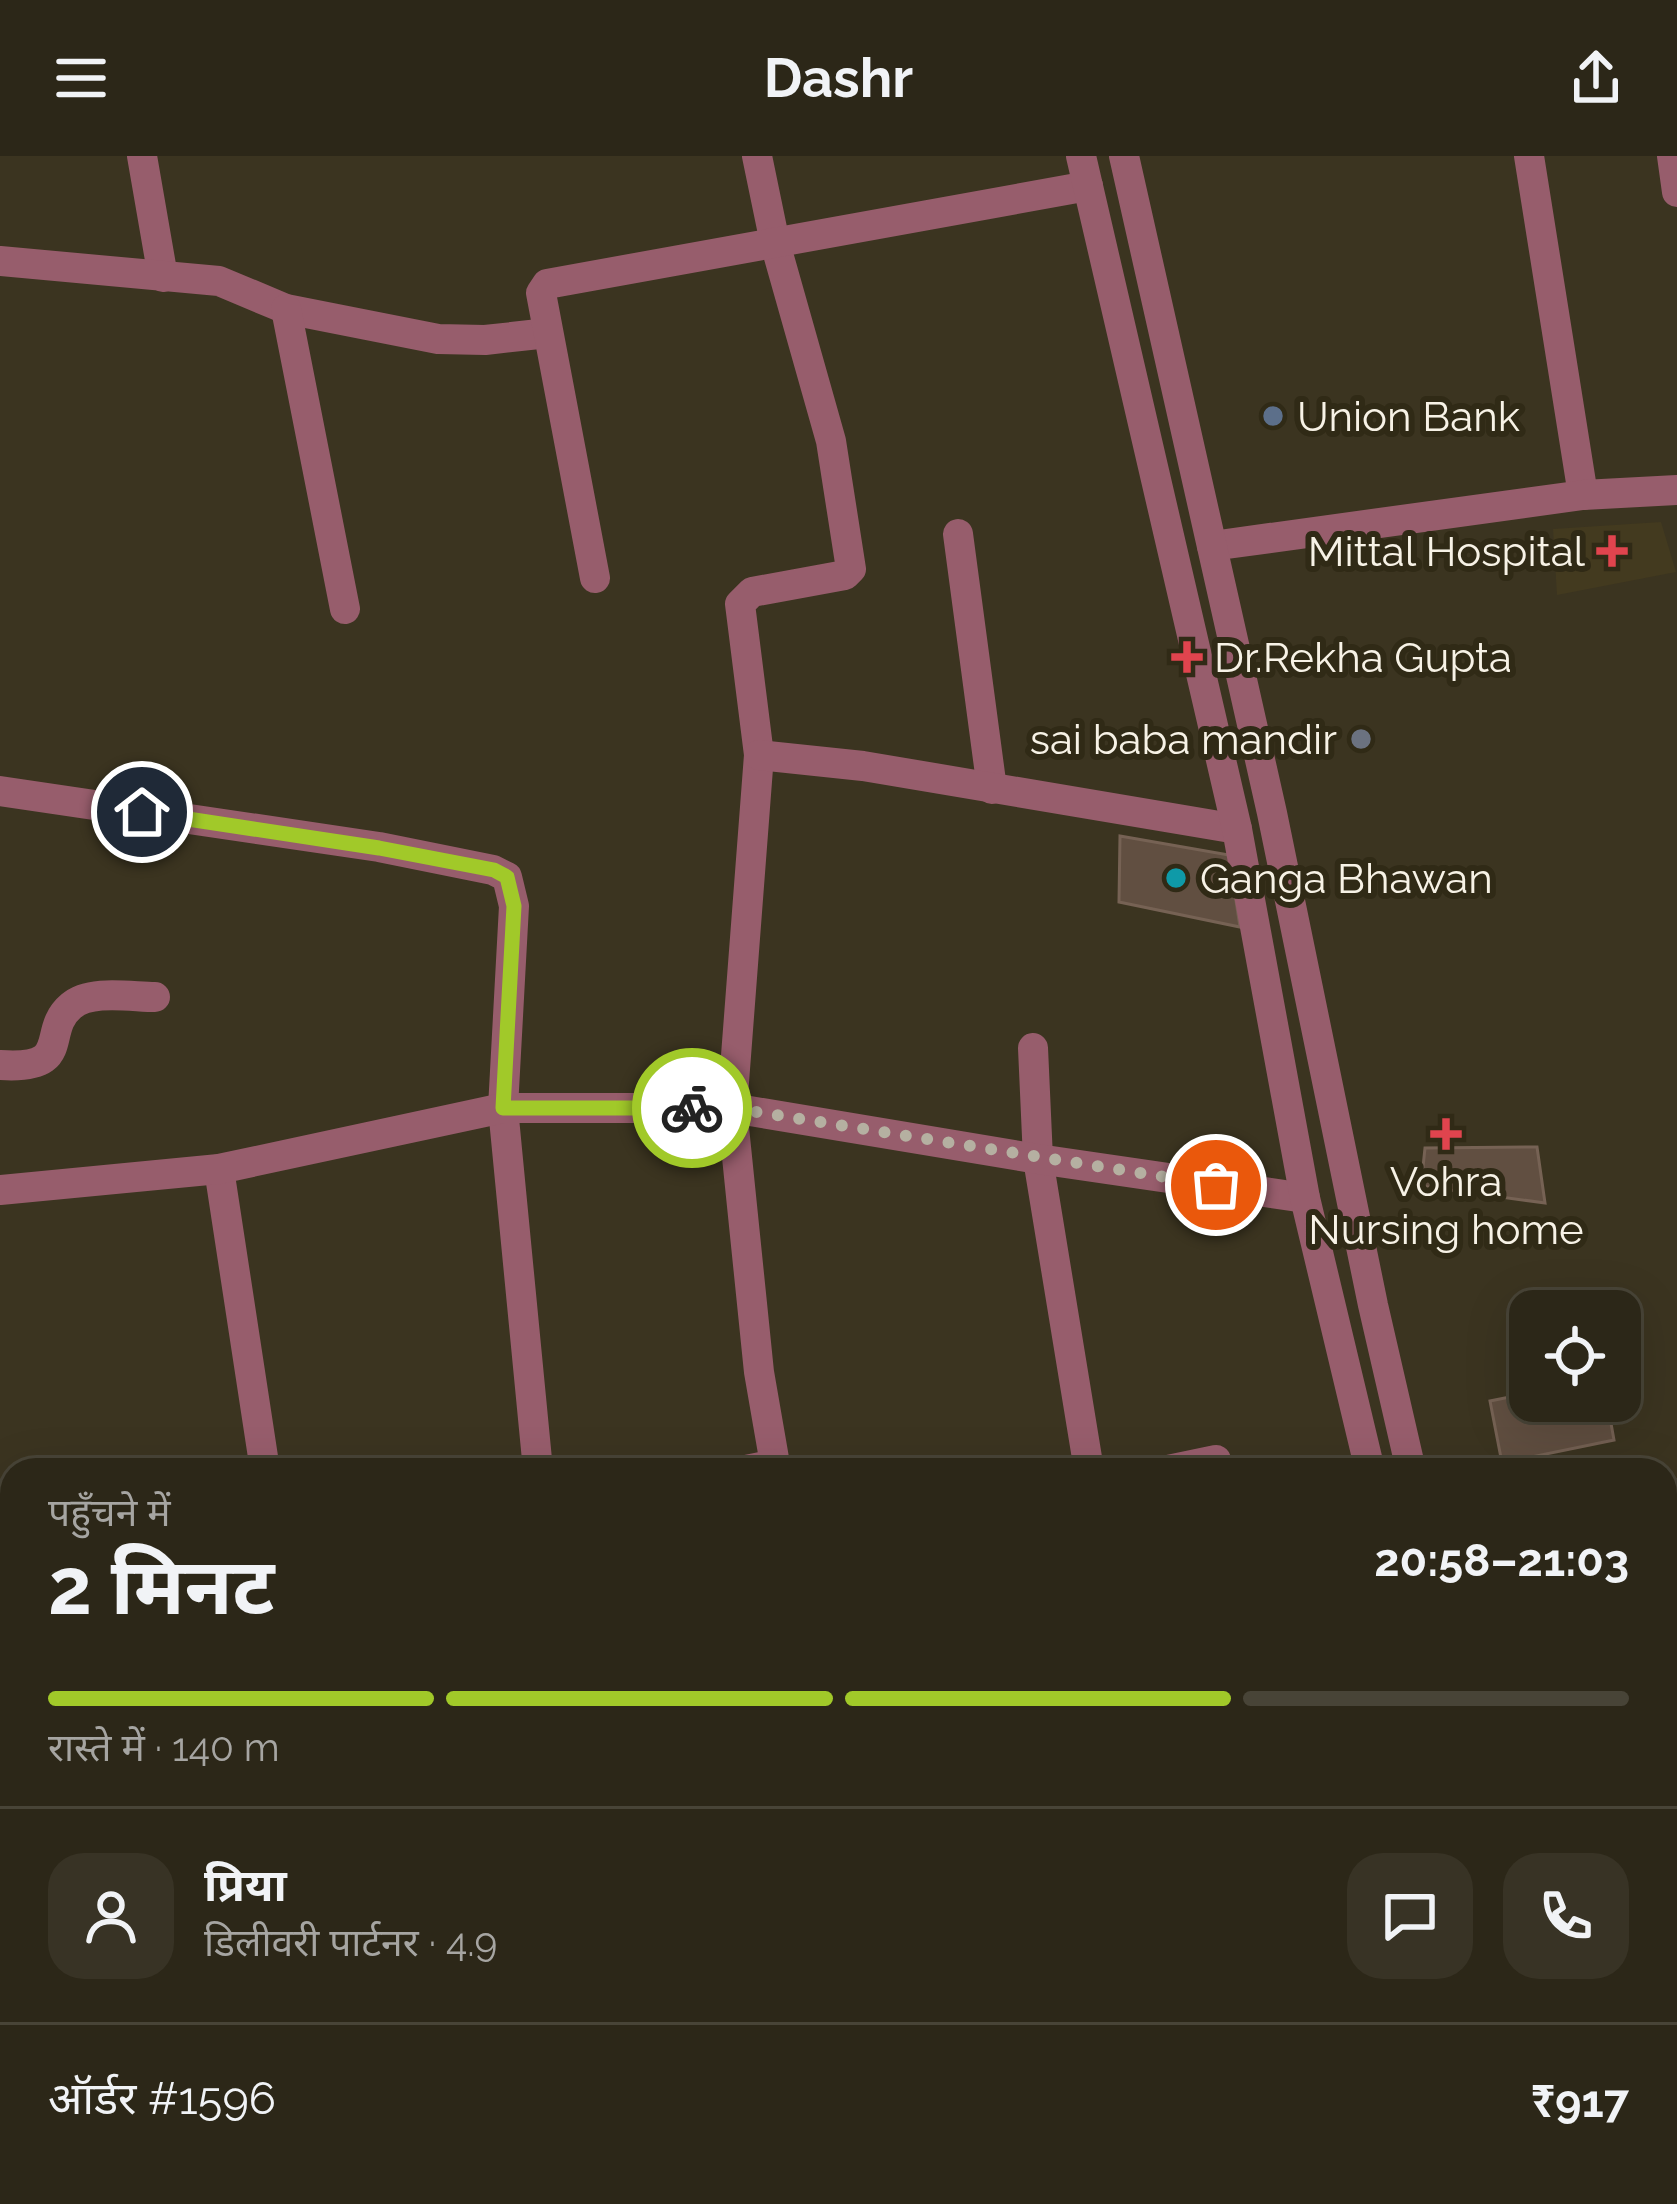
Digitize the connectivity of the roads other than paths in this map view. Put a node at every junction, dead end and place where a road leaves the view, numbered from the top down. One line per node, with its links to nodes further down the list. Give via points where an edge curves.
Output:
1 (142, 156): 10 (street)
2 (757, 156): 8 (street)
3 (1124, 156): 16 (street)
4 (1529, 156): 14 (street)
5 (1672, 156): 7 (street)
6 (1084, 171): 8 (street); 22 (street)
7 (1677, 192)
8 (776, 243): 12 (street, via 547,284 541,293); 19 (street, via 831,441 851,568 752,592 740,604)
9 (0, 261): 10 (street)
10 (163, 277): 11 (street, via 219,281)
11 (286, 309): 12 (street, via 438,339); 18 (street)
12 (548, 333): 17 (street)
13 (1677, 490): 14 (street)
14 (1582, 495): 16 (street)
15 (958, 534): 20 (street)
16 (1212, 546): 37 (street)
17 (595, 578)
18 (345, 609)
19 (760, 755): 20 (street); 27 (street)
20 (992, 789): 22 (street)
21 (0, 791): 26 (street, via 379,848 507,877 514,906)
22 (1237, 829): 31 (street)
23 (155, 997): 25 (street, via 74,1003 47,1055)
24 (1033, 1048): 28 (street)
25 (0, 1065)
26 (503, 1108): 27 (street); 29 (street); 33 (street)
27 (732, 1108): 28 (street); 34 (street)
28 (1037, 1159): 31 (street); 35 (street)
29 (219, 1169): 30 (street); 32 (street)
30 (0, 1190)
31 (1305, 1198): 36 (street)
32 (263, 1458)
33 (537, 1458)
34 (765, 1458)
35 (1087, 1458)
36 (1367, 1458)
37 (1408, 1458)

